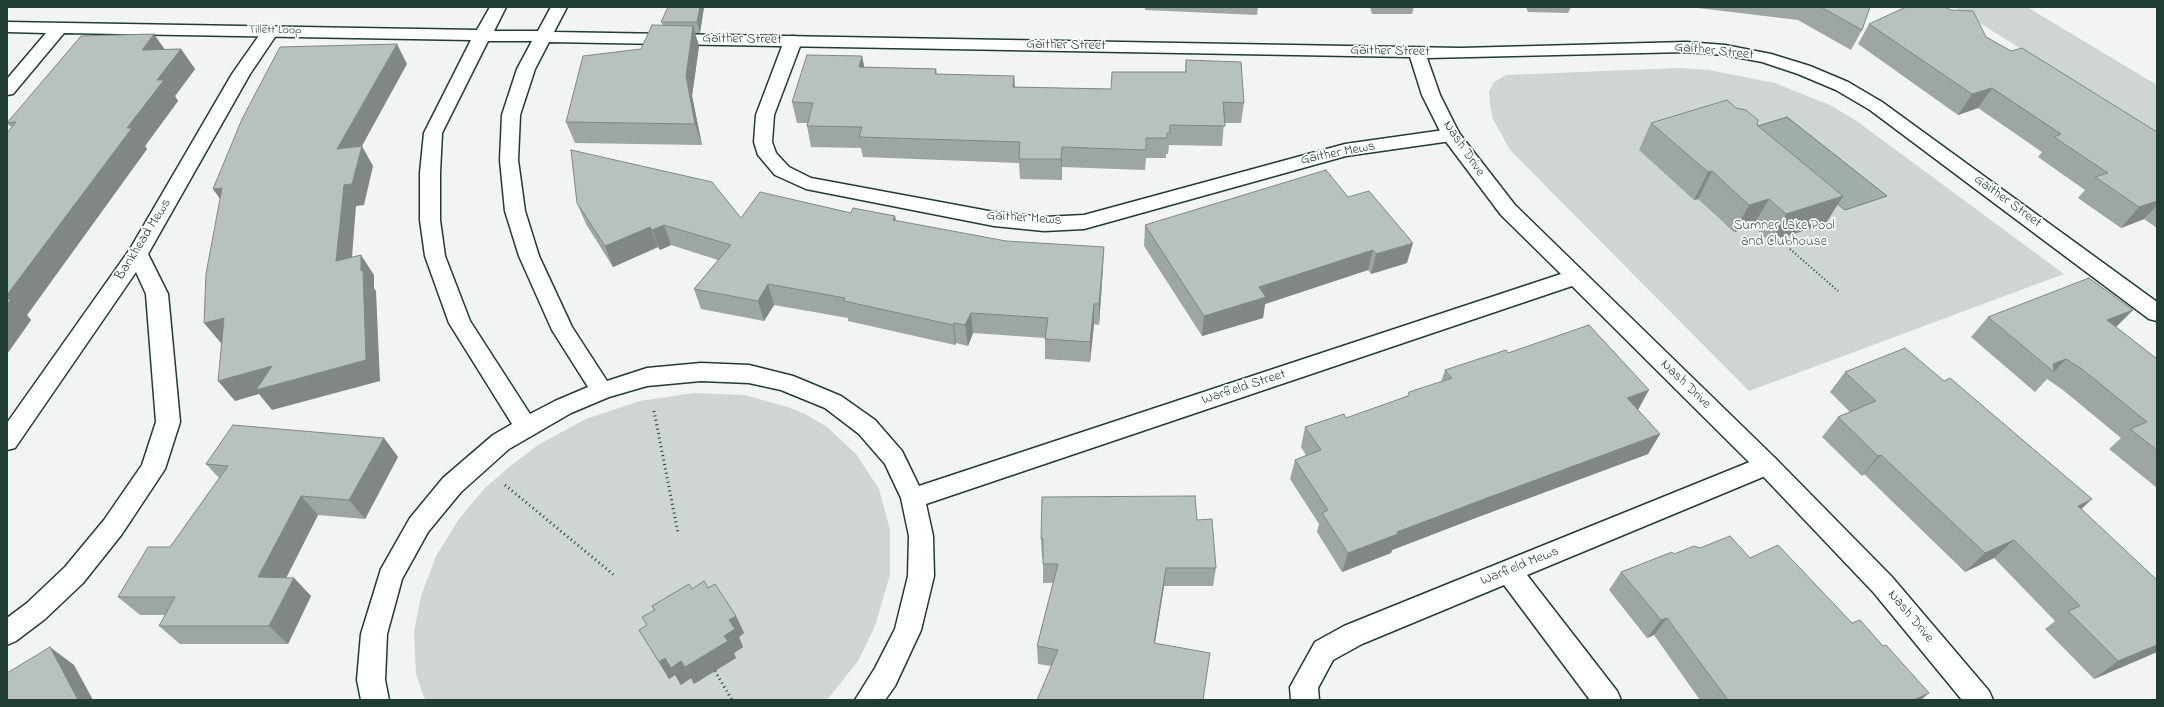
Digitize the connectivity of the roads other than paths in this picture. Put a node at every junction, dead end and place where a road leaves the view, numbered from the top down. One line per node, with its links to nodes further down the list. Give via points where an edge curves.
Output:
1 (498, 7): 6 (street)
2 (559, 7): 7 (street)
3 (7, 27): 4 (street, Tillett Loop)
4 (59, 28): 5 (street, Tillett Loop); 10 (street)
5 (272, 31): 6 (street, Tillett Loop); 12 (street, Bankhead Mews, via 241,74)
6 (481, 35): 7 (street, Tillett Loop); 16 (street, via 433,133 430,220 435,256 460,323)
7 (544, 36): 8 (street, Gaither Street); 15 (street, via 526,69 511,115 509,160 515,211 529,256 563,330)
8 (793, 40): 9 (street, Gaither Street); 11 (street, Gaither Mews, via 765,115 763,142 767,155 782,171 806,182 994,219 1044,224 1084,222 1345,150)
9 (1417, 53): 11 (street, Nash Drive, via 1431,95); 14 (street, Gaither Street, via 1686,47 1725,50 1804,70 1842,86 1876,106)
10 (7, 90)
11 (1451, 135): 13 (street, Nash Drive, via 1508,210)
12 (138, 254): 17 (street, Bankhead Mews); 21 (street, via 156,294 168,422 153,469 113,527 74,575 36,611)
13 (1575, 277): 18 (street, Nash Drive); 19 (street, Warfield Street)
14 (2157, 313)
15 (602, 391): 16 (street, via 563,407); 19 (street, via 647,377 701,372 749,374 784,382 833,402 867,427 894,458)
16 (526, 427): 22 (street, via 477,462 452,485 419,525 390,577 374,634 372,680)
17 (7, 441)
18 (1767, 465): 20 (street, Warfield Mews); 26 (street, Nash Drive, via 1883,585)
19 (913, 498): 23 (street, via 921,536 921,576 908,630 885,677)
20 (1509, 572): 24 (street, Warfield Mews, via 1353,635 1324,651 1304,688); 25 (street)
21 (7, 633)
22 (375, 700)
23 (869, 700)
24 (1305, 700)
25 (1606, 700)
26 (1979, 700)

